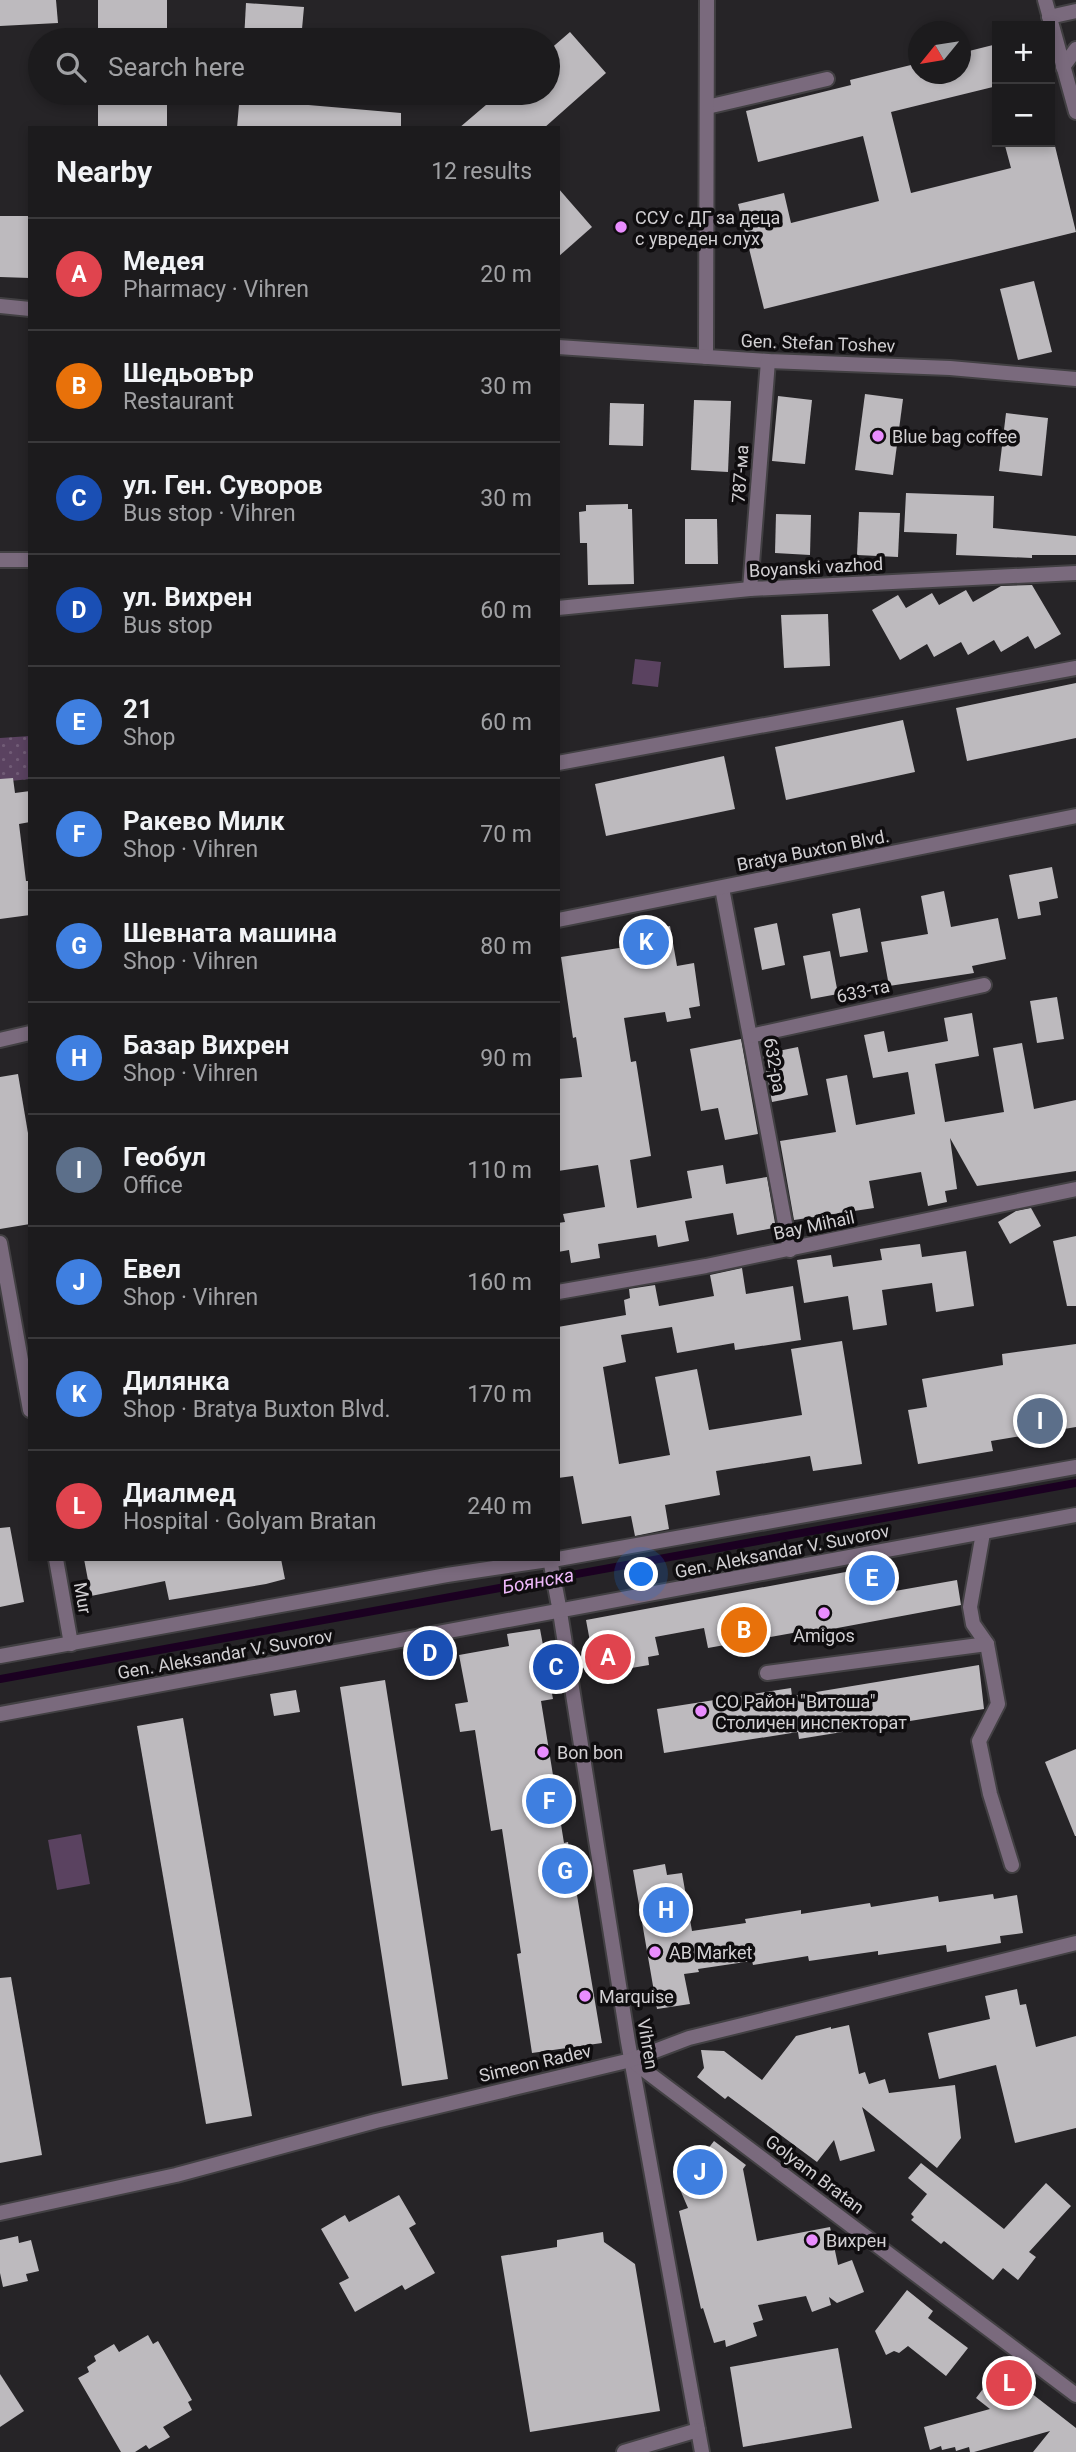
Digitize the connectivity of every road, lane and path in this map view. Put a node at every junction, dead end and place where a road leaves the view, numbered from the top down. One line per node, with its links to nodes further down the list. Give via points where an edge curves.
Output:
1 (707, 0): 8 (street)
2 (1045, 0): 4 (street)
3 (1076, 11): 4 (street)
4 (1049, 17): 6 (street)
5 (1076, 49): 6 (street)
6 (1063, 67): 9 (street)
7 (827, 79): 8 (street)
8 (707, 107): 13 (street)
9 (1076, 112)
10 (0, 306): 11 (street)
11 (28, 309)
12 (560, 347): 13 (street, Gen. Stefan Toshev)
13 (706, 357): 14 (street, Gen. Stefan Toshev)
14 (768, 361): 15 (street, Gen. Stefan Toshev, via 950,368); 19 (street, 787-ма)
15 (1076, 379)
16 (0, 560): 17 (street)
17 (28, 560)
18 (1076, 573): 19 (street, Boyanski vazhod)
19 (750, 589): 20 (street, Boyanski vazhod)
20 (560, 608)
21 (1076, 668): 22 (street)
22 (560, 763)
23 (1076, 816): 24 (street, Bratya Buxton Blvd.)
24 (722, 888): 25 (street, Bratya Buxton Blvd.); 28 (street, 632-ра)
25 (560, 920)
26 (984, 985): 28 (street, 633-та)
27 (28, 1034): 29 (street)
28 (750, 1035): 31 (street, 632-ра)
29 (0, 1040)
30 (1076, 1189): 31 (street, Bay Mihail)
31 (790, 1250): 33 (street, Bay Mihail)
32 (1, 1253): 34 (street)
33 (560, 1292)
34 (28, 1399)
35 (1076, 1467): 38 (street, Gen. Aleksandar V. Suvorov)
36 (1076, 1515): 37 (street, Gen. Aleksandar V. Suvorov)
37 (983, 1533): 42 (street, Gen. Aleksandar V. Suvorov); 44 (street, via 970,1607 973,1624)
38 (560, 1558)
39 (56, 1561): 43 (street, Mur)
40 (543, 1561): 43 (street, Gen. Aleksandar V. Suvorov)
41 (550, 1561): 42 (street, Vihren)
42 (560, 1612): 47 (street, Gen. Aleksandar V. Suvorov); 50 (street, Vihren)
43 (71, 1644): 45 (street, Gen. Aleksandar V. Suvorov)
44 (987, 1644): 46 (street); 48 (street, via 998,1704 979,1741)
45 (0, 1657)
46 (767, 1673)
47 (0, 1714)
48 (1012, 1866)
49 (1076, 1943): 50 (street, Simeon Radev, via 689,2038)
50 (631, 2060): 51 (street, Simeon Radev, via 176,2175); 52 (street, Golyam Bratan); 53 (street, Vihren)
51 (0, 2213)
52 (1076, 2395)
53 (698, 2430): 54 (street); 55 (street, Vihren)
54 (624, 2452)
55 (702, 2452)

